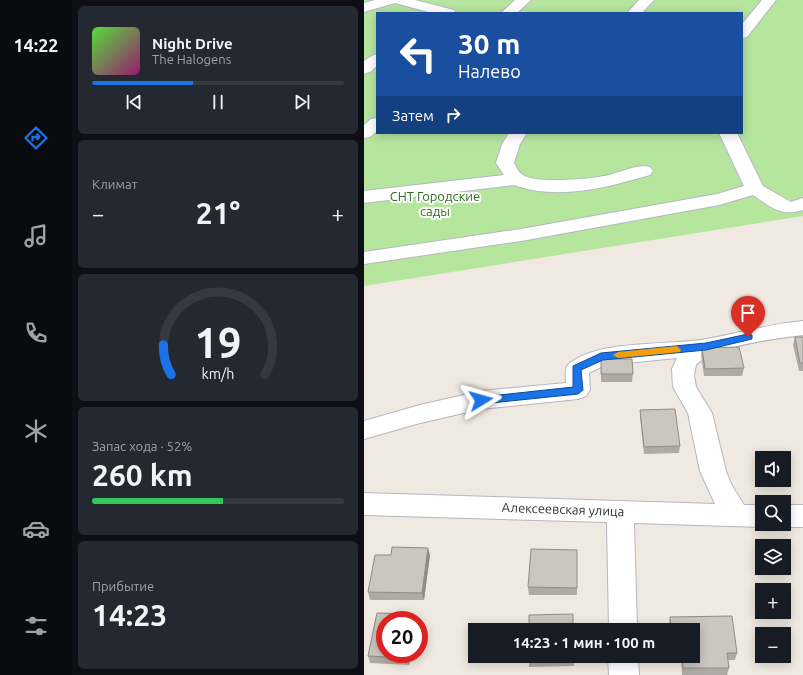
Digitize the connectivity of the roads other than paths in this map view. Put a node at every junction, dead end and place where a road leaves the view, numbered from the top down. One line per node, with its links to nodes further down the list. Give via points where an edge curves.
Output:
1 (390, 0): 7 (street)
2 (399, 0): 8 (street)
3 (458, 0): 8 (street)
4 (524, 0): 9 (street)
5 (647, 0): 10 (street)
6 (768, 0): 11 (street)
7 (364, 8)
8 (444, 12)
9 (509, 12)
10 (635, 12)
11 (743, 33)
12 (376, 60): 13 (street)
13 (364, 69)
14 (376, 124): 15 (street)
15 (364, 133)
16 (728, 134): 20 (street)
17 (515, 138): 19 (street, via 505,163)
18 (644, 171): 19 (street, via 608,182 558,186 529,184)
19 (516, 180): 21 (street)
20 (755, 188): 22 (street, via 790,208); 23 (street, via 719,199 521,235)
21 (364, 197)
22 (803, 204)
23 (364, 258)
24 (803, 328): 25 (street, via 777,331)
25 (706, 347): 26 (street, via 601,357 577,369 578,390 481,400); 29 (street, via 692,353 686,361 683,382 688,397 700,411 706,428 712,464 723,497)
26 (364, 430)
27 (364, 504): 28 (street, Алексеевская улица)
28 (620, 511): 29 (street, Алексеевская улица); 32 (street)
29 (750, 515)
30 (791, 516): 31 (street)
31 (803, 516)
32 (623, 623)
33 (623, 663): 34 (street)
34 (624, 675)

